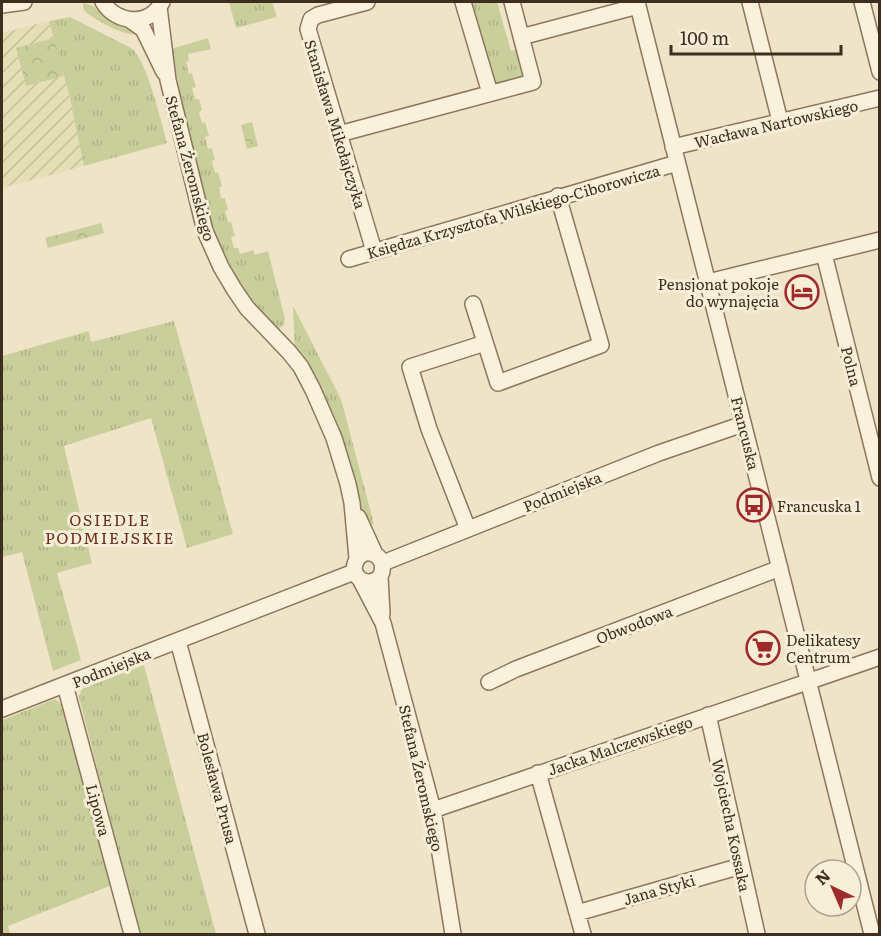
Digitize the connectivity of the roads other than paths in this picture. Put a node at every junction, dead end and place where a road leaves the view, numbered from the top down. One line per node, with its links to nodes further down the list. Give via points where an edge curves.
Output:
1 (24, 2): 10 (street)
2 (103, 2): 11 (street, Stefana Żeromskiego, via 115,15)
3 (367, 2): 18 (street, Stanisława Mikołajczyka, via 318,15 308,24)
4 (463, 2): 15 (street)
5 (512, 2): 12 (street)
6 (750, 2): 17 (street)
7 (862, 2): 13 (street)
8 (161, 4): 11 (street, via 146,17); 14 (street, Stefana Żeromskiego)
9 (637, 4): 12 (street); 19 (street, Francuska)
10 (2, 5)
11 (130, 20): 14 (street, Stefana Żeromskiego, via 142,29)
12 (521, 37): 15 (street, via 533,82)
13 (879, 72)
14 (168, 80): 31 (street, Stefana Żeromskiego, via 205,231 214,252 248,308 305,375 334,438)
15 (490, 93): 18 (street)
16 (879, 98): 17 (street, Wacława Nartowskiego)
17 (780, 121): 19 (street, Wacława Nartowskiego)
18 (339, 135): 23 (street, Stanisława Mikołajczyka)
19 (673, 147): 20 (street, Francuska)
20 (677, 163): 21 (street, Księdza Krzysztofa Wilskiego-Ciborowicza); 26 (street, Francuska)
21 (558, 196): 23 (street, Księdza Krzysztofa Wilskiego-Ciborowicza); 28 (street, via 601,345 498,383)
22 (879, 240): 24 (street)
23 (374, 250): 25 (street, Księdza Krzysztofa Wilskiego-Ciborowicza)
24 (824, 254): 26 (street); 30 (street, Polna)
25 (349, 259)
26 (708, 282): 29 (street, Francuska)
27 (473, 304): 28 (street)
28 (485, 344): 32 (street, via 410,367 429,429)
29 (743, 424): 32 (street, Podmiejska); 34 (street, Francuska)
30 (879, 478)
31 (352, 503): 33 (street, Stefana Żeromskiego); 35 (street, Stefana Żeromskiego)
32 (468, 529): 33 (street, Podmiejska)
33 (379, 564): 35 (street, via 365,553); 35 (street, via 370,582); 36 (street, Stefana Żeromskiego)
34 (780, 568): 39 (street, Francuska); 40 (street, Obwodowa)
35 (358, 570): 36 (street, Stefana Żeromskiego); 37 (street, Podmiejska)
36 (383, 623): 45 (street, Stefana Żeromskiego)
37 (178, 641): 41 (street, Podmiejska); 49 (street, Bolesława Prusa)
38 (879, 657): 39 (street, Jacka Malczewskiego)
39 (808, 681): 43 (street, Jacka Malczewskiego); 53 (street, Francuska)
40 (489, 682)
41 (65, 685): 42 (street, Podmiejska); 48 (street, Lipowa)
42 (2, 709)
43 (708, 715): 44 (street, Jacka Malczewskiego); 46 (street, Wojciecha Kossaka)
44 (538, 773): 45 (street, Jacka Malczewskiego); 47 (street)
45 (433, 810): 50 (street, Stefana Żeromskiego)
46 (741, 866): 47 (street, Jana Styki); 52 (street, Wojciecha Kossaka)
47 (577, 913): 51 (street)
48 (132, 934)
49 (257, 934)
50 (453, 934)
51 (583, 934)
52 (757, 934)
53 (872, 934)

